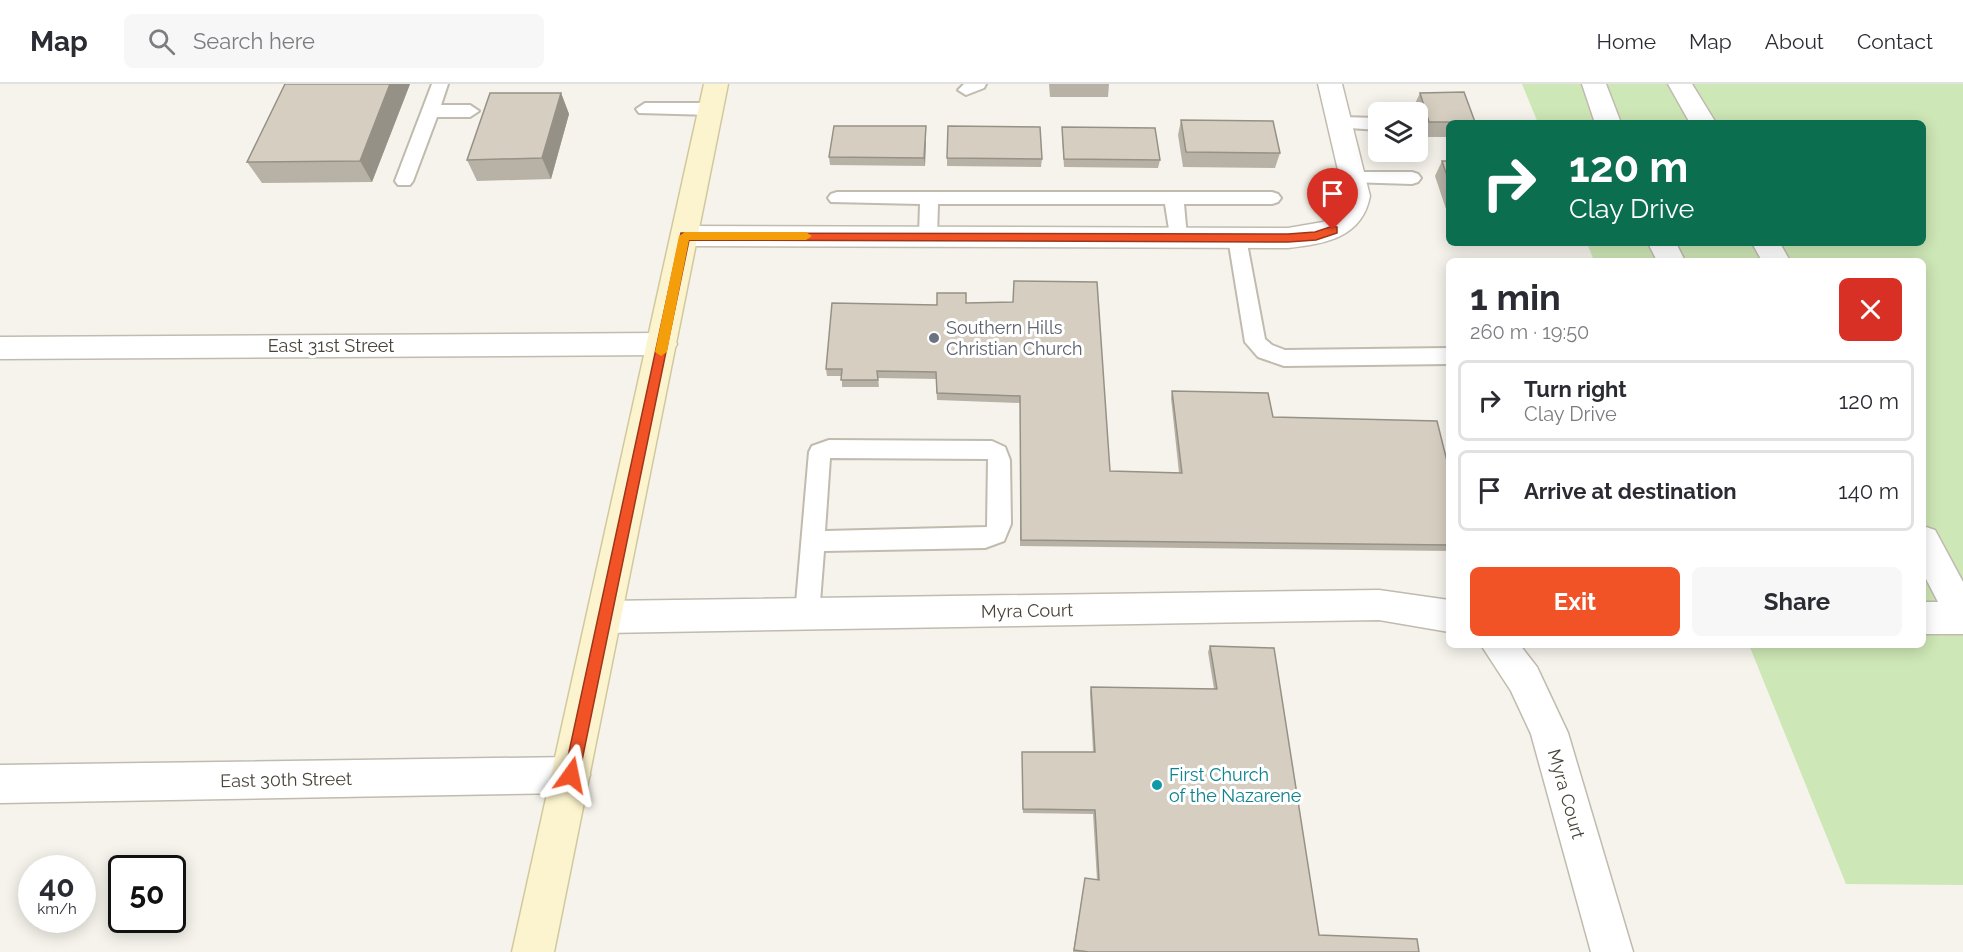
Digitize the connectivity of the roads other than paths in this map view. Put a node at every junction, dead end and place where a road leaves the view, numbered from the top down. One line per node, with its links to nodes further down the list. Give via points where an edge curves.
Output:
1 (440, 84): 7 (lane)
2 (1330, 84): 11 (street)
3 (1594, 84): 9 (street)
4 (1680, 84): 10 (street)
5 (714, 96): 6 (lane); 20 (main road)
6 (645, 109)
7 (430, 111): 8 (lane); 15 (lane)
8 (470, 111)
9 (1607, 120)
10 (1701, 120)
11 (1341, 123): 12 (lane); 13 (street)
12 (1368, 124)
13 (1354, 178): 14 (lane); 23 (street, via 1356,207 1350,219 1333,230 1316,236)
14 (1412, 178)
15 (404, 181)
16 (837, 198): 17 (lane)
17 (929, 198): 18 (lane); 21 (lane)
18 (1174, 198): 19 (lane); 22 (lane)
19 (1272, 198)
20 (685, 236): 21 (street); 24 (main road)
21 (928, 236): 22 (street)
22 (1178, 237): 23 (street)
23 (1237, 238): 26 (lane, via 1255,342 1265,351 1284,358)
24 (662, 344): 25 (street, East 31st Street); 31 (main road)
25 (0, 348)
26 (1446, 356)
27 (815, 541): 27 (lane, via 820,452 829,449 997,453 1000,524 996,534 985,538); 29 (lane)
28 (1926, 546): 32 (street)
29 (807, 615): 30 (street, Myra Court, via 1379,605); 31 (street, Myra Court)
30 (1446, 616)
31 (604, 617): 35 (main road)
32 (1963, 617): 33 (street)
33 (1926, 618)
34 (1501, 648): 38 (street, Myra Court, via 1524,679 1549,733)
35 (571, 775): 36 (street, East 30th Street); 37 (main road)
36 (0, 784)
37 (533, 952)
38 (1612, 952)

